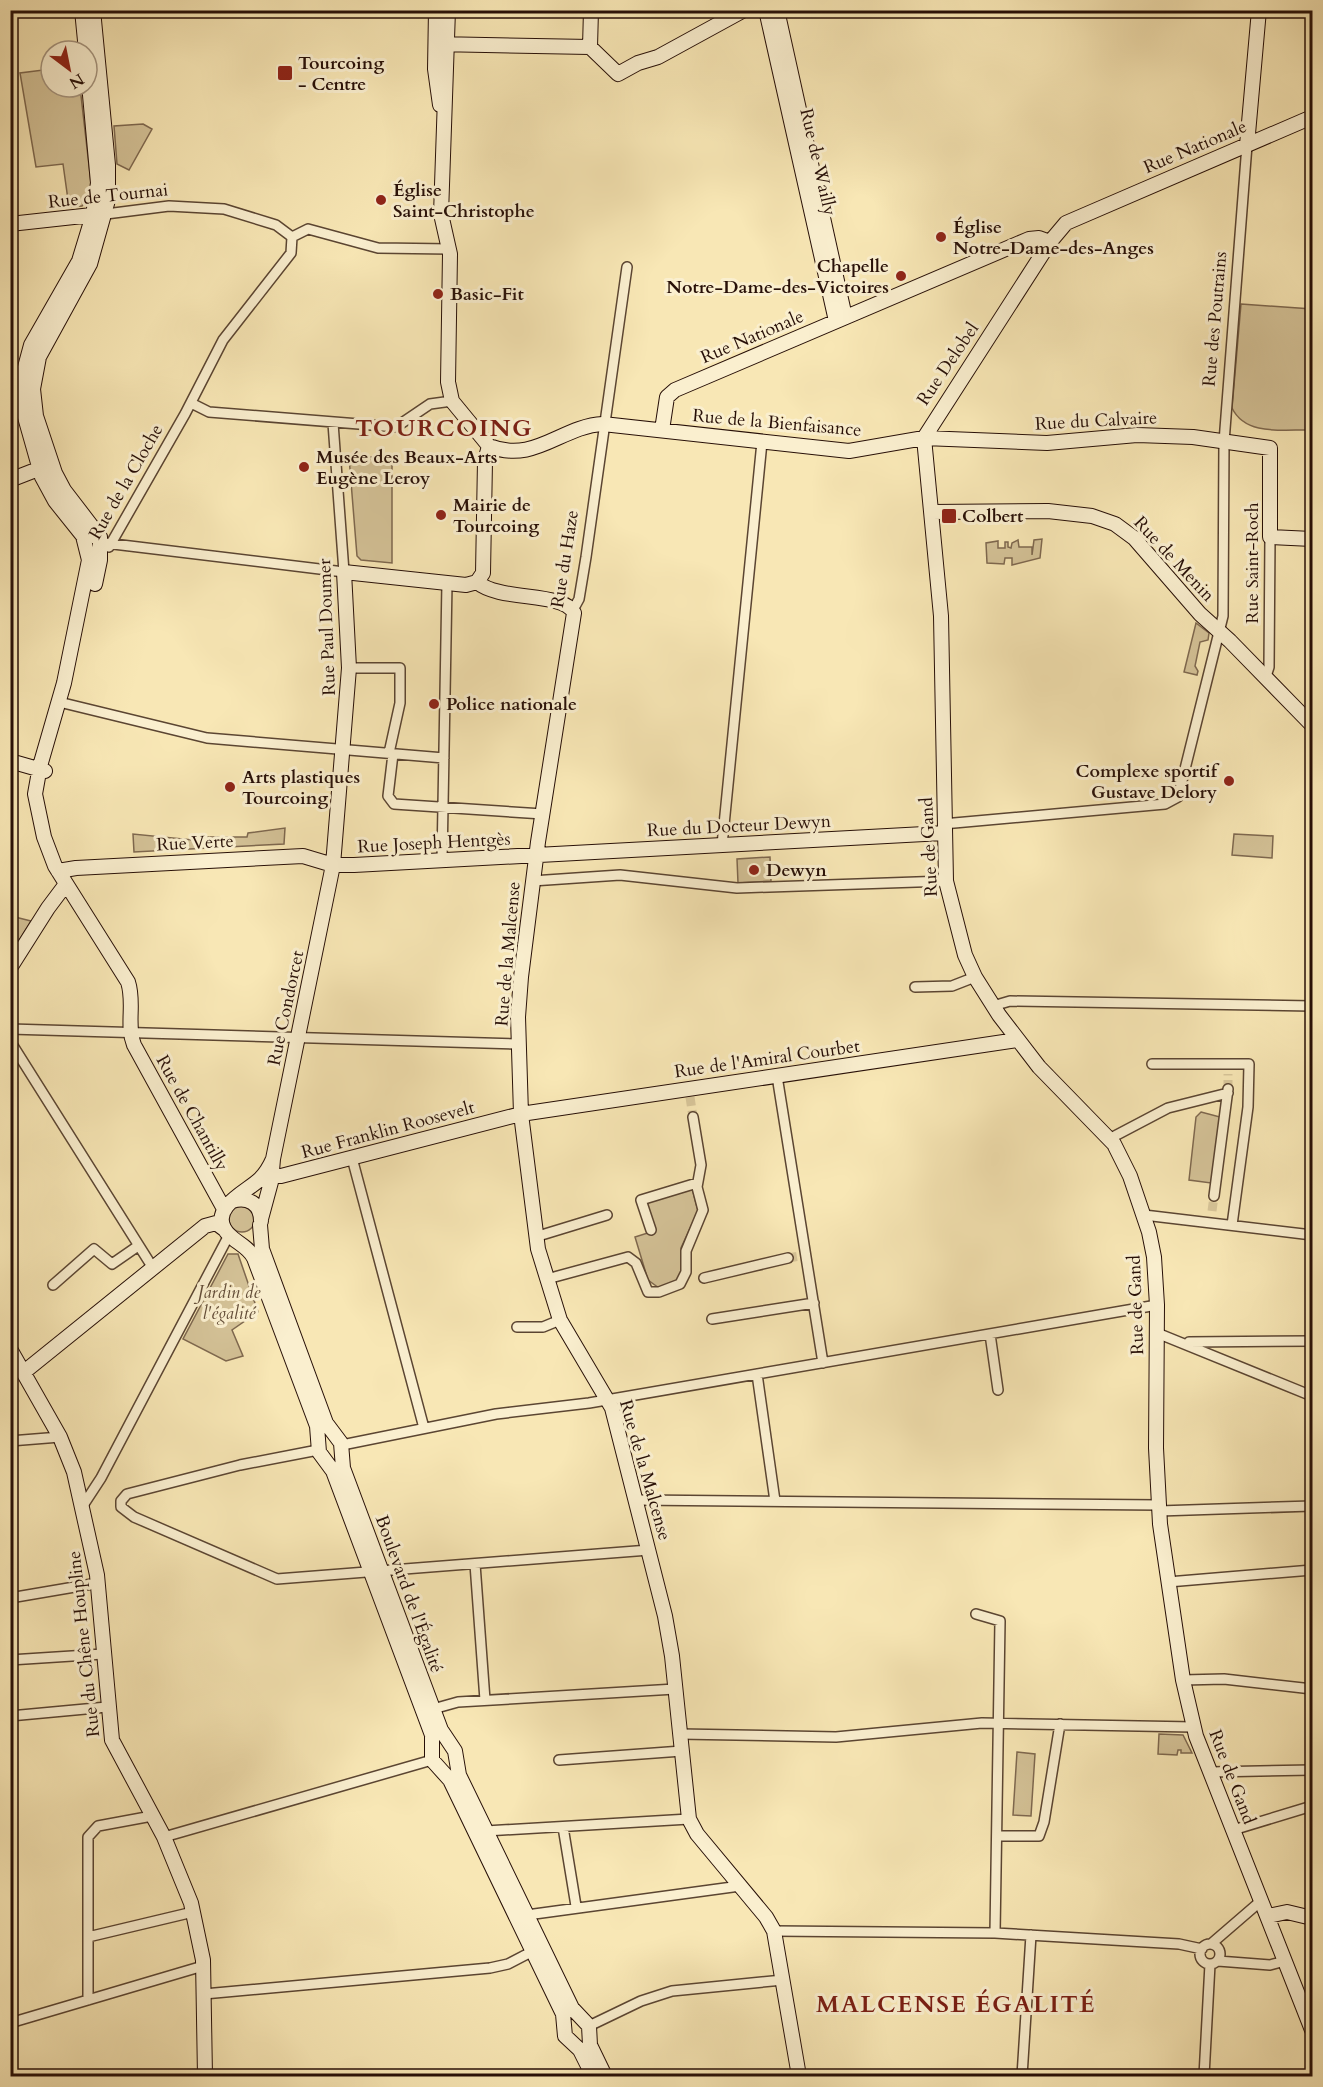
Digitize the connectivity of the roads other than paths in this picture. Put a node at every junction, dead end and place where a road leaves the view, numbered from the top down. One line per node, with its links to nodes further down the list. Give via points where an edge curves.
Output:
1 (82, 10): 10 (main road)
2 (93, 10): 16 (main road, via 109,187)
3 (436, 10): 11 (main road)
4 (448, 10): 11 (main road)
5 (591, 10): 12 (main road)
6 (744, 10): 12 (main road, via 618,74)
7 (766, 10): 23 (main road, Rue de Wailly)
8 (777, 10): 23 (main road, Rue de Wailly)
9 (1259, 10): 15 (main road, Rue des Poutrains)
10 (85, 39)
11 (441, 44): 12 (main road); 21 (main road, via 436,77 443,134 441,219)
12 (590, 47)
13 (91, 99): 16 (main road)
14 (1312, 117): 15 (main road, Rue Nationale)
15 (1247, 145): 18 (main road, Rue Nationale, via 1085,213); 31 (street, Rue des Poutrains)
16 (99, 215): 17 (main road, Rue de Tournai); 19 (street, Rue de Tournai, via 169,206 224,209 276,225); 34 (main road, via 80,261 31,345 22,373 23,410)
17 (10, 224)
18 (1061, 228): 20 (main road, Rue Delobel)
19 (292, 237): 21 (street, via 308,229 378,248); 25 (street, Rue de la Cloche, via 291,253 227,333)
20 (1050, 242): 23 (main road, Rue Nationale, via 1031,238); 29 (main road, Rue Delobel)
21 (450, 249): 24 (main road, via 448,381)
22 (627, 267): 27 (street, Rue du Haze)
23 (840, 319): 28 (main road, Rue Nationale, via 671,392 666,399)
24 (452, 401): 26 (street, via 430,404 396,427); 32 (main road)
25 (191, 404): 26 (street, via 209,412); 40 (street, Rue de la Cloche)
26 (333, 423): 41 (street, Rue Paul Doumer)
27 (606, 424): 28 (main road); 32 (main road, via 587,427 532,450); 44 (street, Rue du Haze, via 579,599)
28 (662, 430): 30 (main road, Rue de la Bienfaisance)
29 (924, 438): 30 (main road, Rue de la Bienfaisance, via 855,451); 31 (main road, Rue du Calvaire, via 1047,443 1155,435); 36 (main road, Rue de Gand)
30 (762, 442): 58 (street)
31 (1224, 442): 33 (main road, Rue du Calvaire); 45 (street, Rue des Poutrains, via 1224,610)
32 (489, 446): 42 (main road, via 485,460 483,573)
33 (1270, 448): 38 (main road, Rue Saint-Roch)
34 (45, 466): 35 (main road); 37 (main road, via 55,501); 40 (main road)
35 (10, 480)
36 (931, 512): 45 (main road, Rue de Menin, via 1048,511 1107,520 1134,538); 57 (main road, Rue de Gand, via 941,623)
37 (76, 526): 40 (street, via 92,538); 48 (main road, Rue de la Cloche, via 89,555 88,576)
38 (1270, 537): 39 (main road); 47 (street, Rue Saint-Roch)
39 (1312, 539)
40 (106, 542): 41 (street); 48 (main road, Rue de la Cloche)
41 (344, 572): 43 (main road); 46 (main road, Rue Paul Doumer)
42 (477, 582): 43 (main road); 44 (main road, via 493,592 561,603)
43 (447, 583): 52 (street)
44 (573, 610): 56 (main road, Rue du Haze)
45 (1218, 631): 47 (main road, Rue de Menin); 57 (street, Rue des Poutrains, via 1181,788 1173,802)
46 (349, 668): 50 (main road, Rue Paul Doumer); 51 (street, via 400,668 400,703)
47 (1266, 676): 49 (main road, Rue de Menin)
48 (63, 703): 50 (street, via 202,737); 54 (main road, Rue de la Cloche)
49 (1312, 725)
50 (344, 749): 51 (street); 61 (main road, Rue Paul Doumer)
51 (391, 754): 52 (street); 55 (street, via 391,803)
52 (444, 758): 55 (street)
53 (10, 761): 54 (main road)
54 (42, 770): 62 (main road, Rue de la Cloche, via 40,818)
55 (443, 806): 56 (street); 60 (street)
56 (543, 814): 59 (main road, Rue du Haze)
57 (943, 828): 58 (main road, Rue du Docteur Dewyn); 64 (main road, Rue de Gand)
58 (722, 845): 59 (main road, Rue du Docteur Dewyn)
59 (536, 856): 60 (main road, Rue Joseph Hentgès); 63 (main road, Rue de la Malcense)
60 (442, 861): 61 (main road, Rue Joseph Hentgès)
61 (333, 865): 62 (main road, Rue Verte, via 303,856); 73 (main road, Rue Condorcet)
62 (58, 871): 65 (main road)
63 (532, 881): 64 (street, via 620,875 737,888); 76 (main road, Rue de la Malcense, via 519,994)
64 (946, 881): 67 (main road, Rue de Gand, via 965,955)
65 (66, 884): 66 (main road); 72 (main road, via 128,982)
66 (10, 968)
67 (975, 977): 68 (street, via 952,986); 69 (main road, Rue de Gand)
68 (915, 987)
69 (993, 1006): 70 (street, via 1010,1001); 74 (main road, Rue de Gand)
70 (1312, 1006)
71 (10, 1029): 72 (street)
72 (130, 1032): 73 (street); 86 (main road, Rue de Chantilly)
73 (298, 1037): 76 (street); 83 (main road, Rue Condorcet)
74 (1017, 1040): 78 (main road, Rue de l'Amiral Courbet); 81 (main road, Rue de Gand)
75 (10, 1041): 97 (street)
76 (518, 1044): 79 (main road, Rue de la Malcense)
77 (1152, 1064): 92 (street, via 1228,1069 1249,1064 1248,1107)
78 (777, 1076): 79 (main road, Rue de l'Amiral Courbet, via 689,1093); 103 (street, via 803,1255)
79 (521, 1114): 82 (main road, Rue Franklin Roosevelt); 96 (main road, Rue de la Malcense)
80 (693, 1117): 84 (street, via 701,1165)
81 (1109, 1139): 85 (street, via 1164,1110 1228,1091); 89 (main road, Rue de Gand, via 1127,1167)
82 (352, 1158): 83 (main road, Rue Franklin Roosevelt); 119 (street)
83 (268, 1177): 86 (main road); 90 (main road, Rue Condorcet)
84 (697, 1183): 93 (street, via 642,1200); 101 (street, via 703,1214 685,1254 685,1276 676,1287 648,1292 636,1263 628,1257)
85 (1214, 1196)
86 (228, 1205): 90 (main road, via 243,1199 253,1203 259,1209); 94 (main road, via 221,1219)
87 (1212, 1211): 91 (street)
88 (607, 1215): 96 (street)
89 (1144, 1215): 91 (street); 104 (main road, Rue de Gand, via 1154,1257)
90 (261, 1222): 94 (main road, via 250,1237); 122 (main road, Boulevard de l'Égalité, via 262,1249 326,1423)
91 (1211, 1222): 92 (street)
92 (1232, 1225): 95 (street)
93 (651, 1230)
94 (229, 1234): 99 (main road, via 216,1223 209,1223); 123 (main road, Boulevard de l'Égalité, via 254,1258 317,1426); 127 (street)
95 (1312, 1235)
96 (535, 1237): 101 (main road, Rue de la Malcense)
97 (138, 1246): 99 (street); 102 (street, via 112,1264 94,1249)
98 (788, 1258): 100 (street)
99 (153, 1268): 114 (main road)
100 (704, 1278)
101 (547, 1279): 106 (main road, Rue de la Malcense)
102 (53, 1285)
103 (814, 1303): 105 (street); 113 (street)
104 (1157, 1305): 108 (main road, Rue de Gand); 109 (street)
105 (712, 1319)
106 (560, 1320): 107 (street, via 543,1327); 118 (main road, Rue de la Malcense)
107 (517, 1328)
108 (1157, 1333): 111 (street); 128 (main road, Rue de Gand, via 1155,1437)
109 (990, 1334): 113 (street); 116 (street)
110 (1312, 1341): 111 (street)
111 (1185, 1342): 117 (street)
112 (10, 1349): 114 (main road, Rue du Chêne Houpline)
113 (823, 1363): 115 (street)
114 (24, 1372): 120 (main road, Rue du Chêne Houpline)
115 (758, 1374): 118 (street); 125 (street)
116 (998, 1390)
117 (1312, 1396)
118 (608, 1400): 119 (street); 124 (main road, Rue de la Malcense)
119 (424, 1428): 122 (street)
120 (60, 1437): 121 (street); 127 (main road, Rue du Chêne Houpline)
121 (10, 1441)
122 (340, 1444): 123 (main road, via 333,1459); 123 (main road, via 324,1436); 132 (main road, Boulevard de l'Égalité, via 342,1463)
123 (320, 1451): 132 (main road, Boulevard de l'Égalité, via 333,1471); 132 (street, via 240,1465 128,1494 121,1508 271,1578)
124 (636, 1500): 125 (street); 129 (main road, Rue de la Malcense)
125 (775, 1501): 128 (street)
126 (1312, 1506): 128 (street)
127 (82, 1507): 134 (main road, Rue du Chêne Houpline)
128 (1159, 1508): 133 (main road, Rue de Gand)
129 (649, 1550): 130 (street); 140 (main road, Rue de la Malcense, via 668,1630)
130 (475, 1564): 132 (street); 142 (street)
131 (1312, 1570): 133 (street)
132 (377, 1572): 144 (main road, Boulevard de l'Égalité); 152 (main road, Boulevard de l'Égalité, via 432,1735)
133 (1168, 1582): 139 (main road, Rue de Gand)
134 (98, 1583): 135 (street); 137 (main road, Rue du Chêne Houpline)
135 (10, 1598)
136 (976, 1614): 146 (street, via 1000,1621)
137 (103, 1654): 138 (street); 143 (main road, Rue du Chêne Houpline)
138 (10, 1660)
139 (1183, 1680): 141 (street, via 1224,1679); 148 (main road, Rue de Gand)
140 (675, 1689): 142 (street); 149 (main road, Rue de la Malcense)
141 (1312, 1689)
142 (485, 1700): 144 (street)
143 (107, 1707): 145 (street); 157 (main road, Rue du Chêne Houpline, via 114,1746)
144 (433, 1709): 151 (main road, Boulevard de l'Égalité)
145 (10, 1716)
146 (1000, 1723): 147 (street); 149 (street, via 836,1737); 162 (street)
147 (1060, 1724): 148 (street); 162 (street, via 1039,1836)
148 (1193, 1727): 155 (main road, Rue de Gand)
149 (680, 1734): 150 (main road, Rue de la Malcense)
150 (682, 1751): 153 (street); 158 (main road, Rue de la Malcense)
151 (454, 1753): 152 (main road, via 449,1767); 152 (main road, via 440,1744); 161 (main road, Boulevard de l'Égalité, via 459,1775)
152 (434, 1759): 163 (street); 177 (main road, Boulevard de l'Égalité, via 450,1780)
153 (559, 1760)
154 (1312, 1770): 155 (street)
155 (1211, 1772): 160 (main road, Rue de Gand)
156 (1312, 1806): 160 (street)
157 (152, 1816): 163 (main road, Rue du Chêne Houpline); 174 (street, via 104,1825 91,1833 87,1844)
158 (689, 1819): 159 (street); 164 (main road, Rue de la Malcense)
159 (563, 1827): 161 (street); 166 (street)
160 (1233, 1830): 165 (main road, Rue de Gand)
161 (486, 1832): 168 (main road, Boulevard de l'Égalité)
162 (998, 1836): 172 (street)
163 (164, 1837): 167 (main road, Rue du Chêne Houpline)
164 (740, 1886): 166 (street); 171 (main road, Rue de la Malcense)
165 (1262, 1900): 169 (main road, Rue de Gand); 175 (street)
166 (576, 1906): 168 (street)
167 (193, 1912): 174 (street); 180 (main road, Rue du Chêne Houpline)
168 (527, 1915): 186 (main road, Boulevard de l'Égalité, via 572,2008)
169 (1268, 1916): 170 (main road, via 1287,1912); 178 (main road, Rue de Gand)
170 (1312, 1918)
171 (774, 1931): 172 (street); 181 (main road, Rue de la Malcense)
172 (995, 1933): 173 (street)
173 (1031, 1935): 176 (street, via 1179,1944); 193 (street)
174 (88, 1937): 183 (street)
175 (1211, 1944): 176 (street); 179 (street, via 1220,1951)
176 (1202, 1949): 179 (street, via 1202,1959)
177 (533, 1951): 182 (street, via 490,1968); 185 (main road, Boulevard de l'Égalité)
178 (1285, 1961): 179 (street, via 1270,1965); 187 (main road, Rue de Gand)
179 (1214, 1962): 194 (street)
180 (203, 1966): 182 (main road, Rue du Chêne Houpline); 183 (street)
181 (783, 1980): 186 (street, via 672,1991); 192 (main road, Rue de la Malcense)
182 (204, 1994): 189 (main road, Rue du Chêne Houpline)
183 (88, 2000): 184 (street)
184 (10, 2024)
185 (565, 2026): 186 (main road, via 573,2018); 188 (main road, via 564,2034)
186 (587, 2027): 188 (main road, via 582,2043); 191 (main road, Boulevard de l'Égalité, via 590,2045)
187 (1312, 2030)
188 (571, 2042): 190 (main road, via 580,2050)
189 (205, 2076)
190 (593, 2076)
191 (605, 2076)
192 (799, 2076)
193 (1022, 2076)
194 (1204, 2076)

